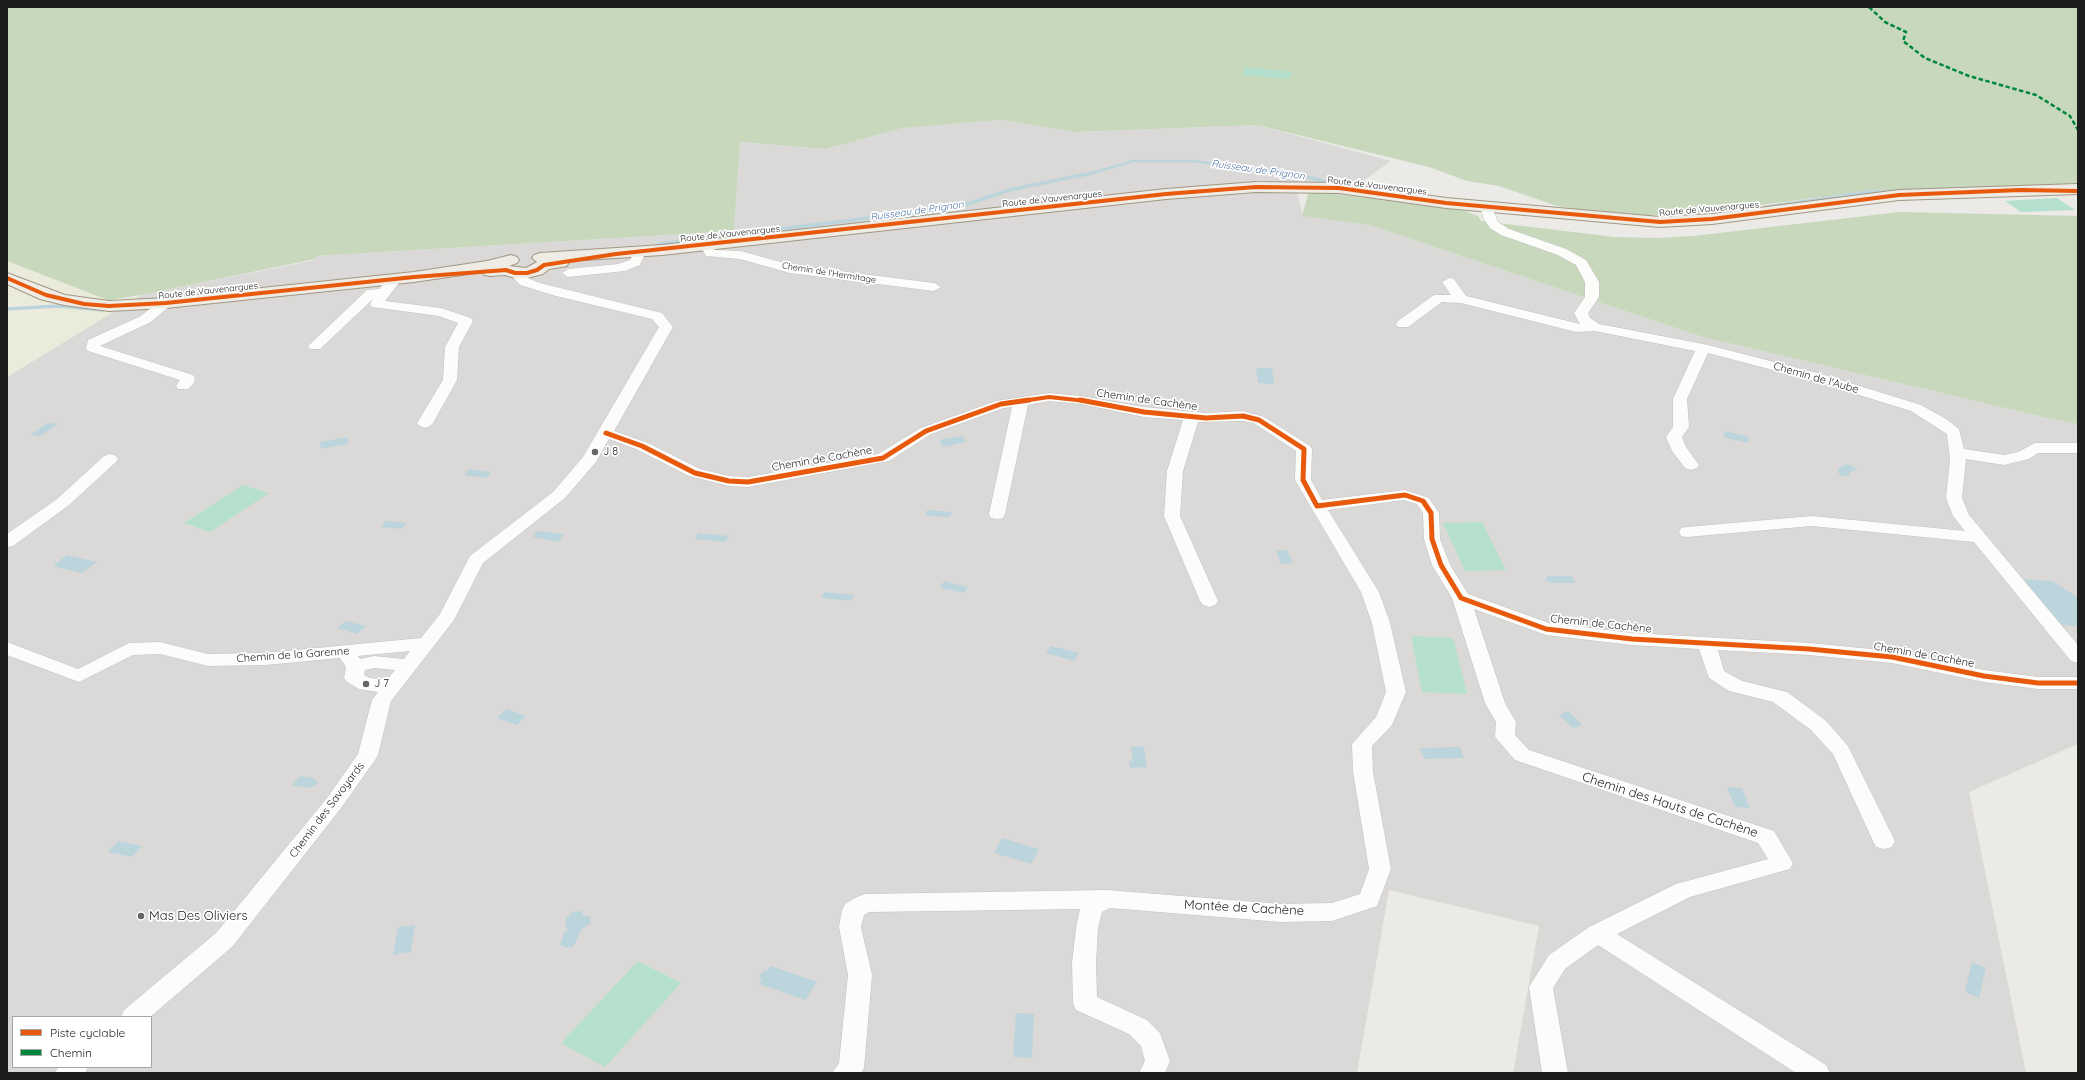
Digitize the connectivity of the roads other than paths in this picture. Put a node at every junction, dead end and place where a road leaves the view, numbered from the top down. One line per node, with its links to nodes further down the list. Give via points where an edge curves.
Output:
1 (2078, 190): 2 (main road, Route de Vauvenargues, via 1943,193 1866,198 1678,222 1637,221)
2 (1486, 207): 3 (main road, Route de Vauvenargues, via 1339,188 1256,187 1158,195); 15 (street, via 1494,225 1505,232 1562,252 1581,263 1592,282 1592,297 1581,313 1584,320)
3 (706, 245): 4 (main road, Route de Vauvenargues); 10 (street, Chemin de l'Hermitage, via 710,253 741,255 790,269)
4 (640, 252): 5 (main road, Route de Vauvenargues, via 616,254); 6 (street, via 635,262 620,268)
5 (539, 270): 8 (main road, Route de Vauvenargues, via 511,268); 22 (street, Chemin des Savoyards, via 561,293 657,316 666,327)
6 (568, 273)
7 (7, 278): 13 (main road, Route de Vauvenargues, via 46,295 84,304)
8 (396, 279): 11 (street); 13 (main road, Route de Vauvenargues)
9 (1448, 282): 12 (street)
10 (934, 287)
11 (383, 293): 16 (street, via 372,293); 21 (street, via 377,304 441,312 466,321 452,347 450,380)
12 (1462, 299): 14 (street, via 1439,298); 15 (street, via 1576,328)
13 (166, 304): 18 (street, via 146,318 93,343 93,348 188,378)
14 (1403, 324)
15 (1595, 326): 17 (street, Chemin de l'Aube)
16 (315, 346)
17 (1703, 348): 24 (street, Chemin de l'Aube, via 1816,377 1916,408 1954,432); 26 (street, via 1680,399 1681,427 1674,437 1678,448)
18 (183, 386)
19 (1021, 401): 20 (street, Chemin de Cachène, via 1049,397 1081,400 1144,412); 22 (street, Chemin de Cachène, via 1001,404 926,431 883,458 748,482 729,482 696,473 642,446); 28 (street)
20 (1192, 416): 27 (street, Chemin de Cachène, via 1243,416 1259,420 1304,449 1303,480); 33 (street, via 1175,471 1172,516)
21 (425, 422)
22 (606, 433): 35 (street, Chemin des Savoyards, via 590,459 559,495 476,560 448,616)
23 (2078, 448): 24 (street, via 2035,448 2022,456 2004,460)
24 (1957, 453): 30 (street, Chemin de l'Aube, via 1954,498 1961,516)
25 (110, 459): 31 (street, via 63,502)
26 (1691, 465)
27 (1317, 506): 32 (street, via 1405,495 1423,501 1431,513 1432,540 1441,565); 43 (street, Montée de Cachène, via 1370,592 1381,623 1396,692 1385,720 1362,744 1363,772 1380,869 1369,900 1332,912 1280,913)
28 (997, 514)
29 (1687, 532): 30 (street, via 1812,521)
30 (1980, 538): 37 (street, Chemin de l'Aube)
31 (7, 542)
32 (1461, 598): 34 (street, Chemin de Cachène, via 1546,629 1632,639); 44 (street, Chemin des Hauts de Cachène, via 1493,696 1506,722 1505,737 1522,755 1766,837 1782,863 1684,890)
33 (1209, 601)
34 (1706, 643): 40 (street, Chemin de Cachène, via 1892,657 2038,684); 42 (street, via 1716,674 1736,686 1780,697 1818,725 1841,751)
35 (424, 644): 38 (street, Chemin de la Garenne); 39 (street, Chemin des Savoyards)
36 (7, 648): 38 (street, Chemin de la Garenne, via 79,676 130,649 160,648 208,660)
37 (2078, 657)
38 (351, 659): 39 (street); 41 (street, via 354,678 366,684)
39 (408, 665): 41 (street, Chemin des Savoyards)
40 (2078, 684)
41 (391, 687): 45 (street, Chemin des Savoyards, via 382,700 368,755 334,803 224,940)
42 (1884, 841)
43 (1105, 900): 46 (street, via 865,903 853,910 850,927 860,975 852,1068); 47 (street, via 1092,907 1087,928 1084,963 1085,1003 1138,1027 1151,1040 1158,1061)
44 (1597, 933): 48 (street, via 1557,962 1541,987); 49 (street)
45 (135, 1016)
46 (845, 1073)
47 (1152, 1073)
48 (1555, 1073)
49 (1817, 1073)

